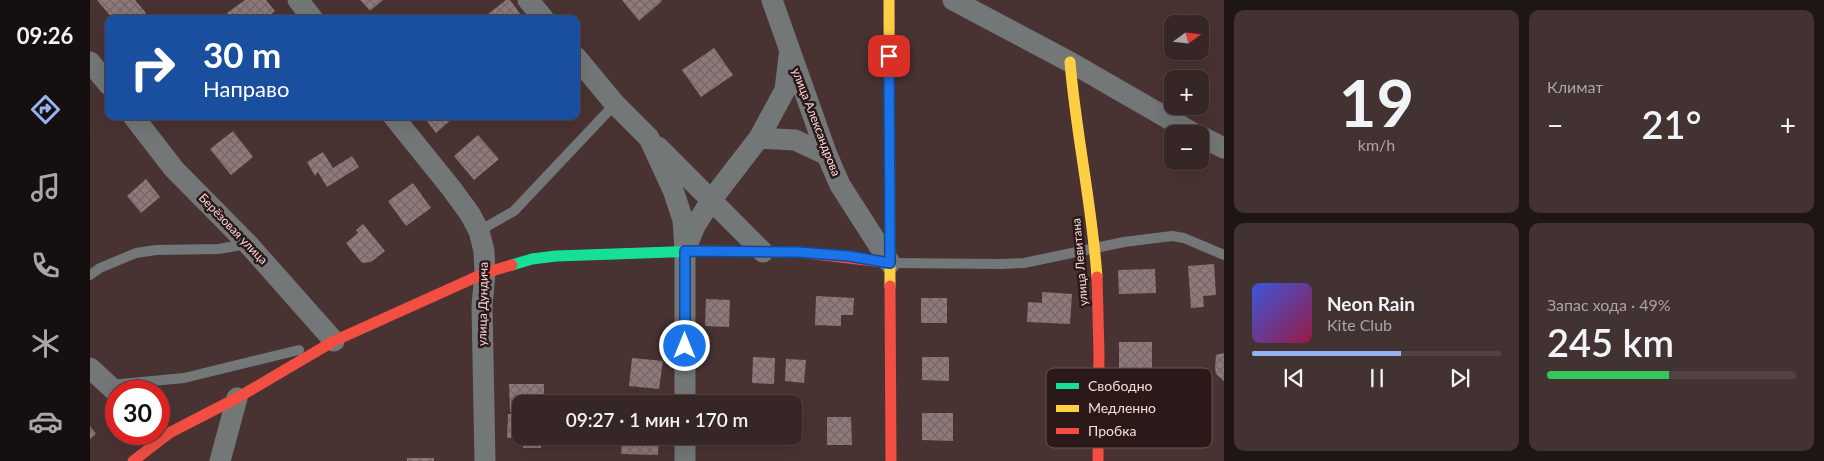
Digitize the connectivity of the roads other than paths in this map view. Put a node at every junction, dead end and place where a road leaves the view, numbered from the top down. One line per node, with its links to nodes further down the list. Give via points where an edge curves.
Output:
1 (298, 0): 6 (street)
2 (528, 0): 7 (street)
3 (772, 0): 8 (street, улица Александрова)
4 (888, 0): 29 (street)
5 (953, 0): 11 (street)
6 (310, 15)
7 (541, 15)
8 (789, 52): 18 (street, via 784,90); 21 (street, улица Александрова)
9 (90, 62): 12 (street)
10 (580, 62): 13 (street)
11 (1070, 62): 16 (street); 25 (street, улица Левитана)
12 (105, 80)
13 (615, 104): 17 (street); 23 (lane, via 514,211)
14 (136, 120): 24 (street, Берёзовая улица, via 174,169)
15 (396, 120): 23 (street, улица Дундича, via 451,188)
16 (1179, 125)
17 (649, 138): 22 (street); 26 (street, via 683,220)
18 (759, 138): 21 (street, via 795,140); 22 (street)
19 (1209, 140): 20 (street)
20 (1224, 148)
21 (827, 155): 29 (street, улица Александрова, via 840,185)
22 (712, 199): 26 (street, via 695,226); 27 (street)
23 (479, 231): 30 (street, улица Дундича)
24 (248, 244): 31 (lane, via 218,249 136,252); 32 (street, Берёзовая улица)
25 (1094, 247): 28 (lane, via 1172,236); 29 (lane, via 1024,263); 34 (street, улица Левитана)
26 (685, 251): 27 (street); 30 (street, via 548,257); 37 (street)
27 (763, 252): 29 (street, via 815,253)
28 (1224, 255)
29 (890, 263): 47 (street)
30 (485, 273): 32 (street); 45 (street, улица Дундича, via 482,306)
31 (90, 275)
32 (334, 341): 35 (lane); 38 (street)
33 (90, 368): 36 (street)
34 (1099, 368)
35 (170, 380)
36 (105, 382)
37 (685, 395)
38 (237, 398): 39 (street); 44 (street)
39 (170, 425)
40 (148, 445): 43 (street)
41 (685, 445): 46 (street)
42 (1098, 448): 48 (street, улица Левитана)
43 (133, 461)
44 (220, 461)
45 (485, 461)
46 (685, 461)
47 (890, 461)
48 (1098, 461)

